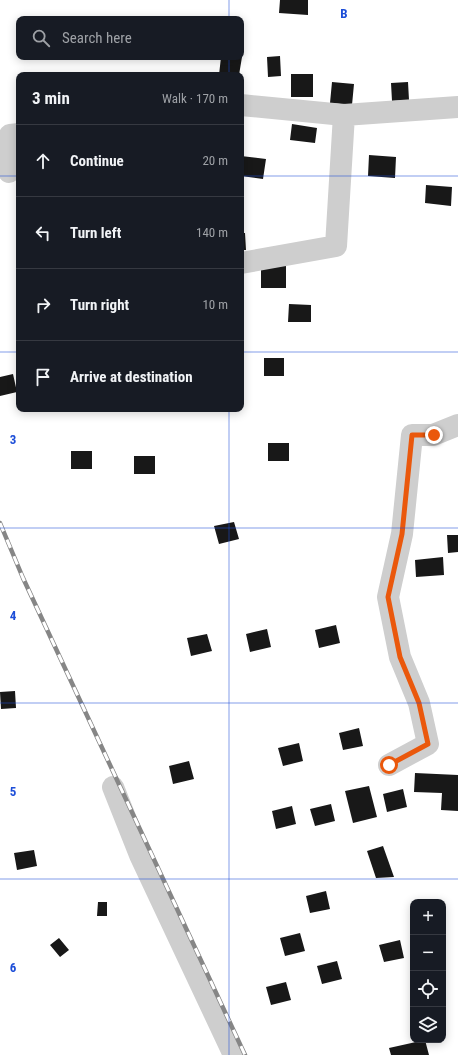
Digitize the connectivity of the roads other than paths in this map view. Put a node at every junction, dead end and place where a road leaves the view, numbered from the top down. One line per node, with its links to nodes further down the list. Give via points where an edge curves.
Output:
1 (244, 105): 3 (street)
2 (458, 107): 3 (street)
3 (344, 115): 6 (street, via 336,246)
4 (16, 134): 5 (street, via 10,135)
5 (9, 172)
6 (244, 262)
7 (458, 425): 8 (street, via 434,435 412,435 402,534 388,597 400,657 419,703 428,744)
8 (389, 765)
9 (114, 787): 10 (street, via 140,855)
10 (234, 1055)

